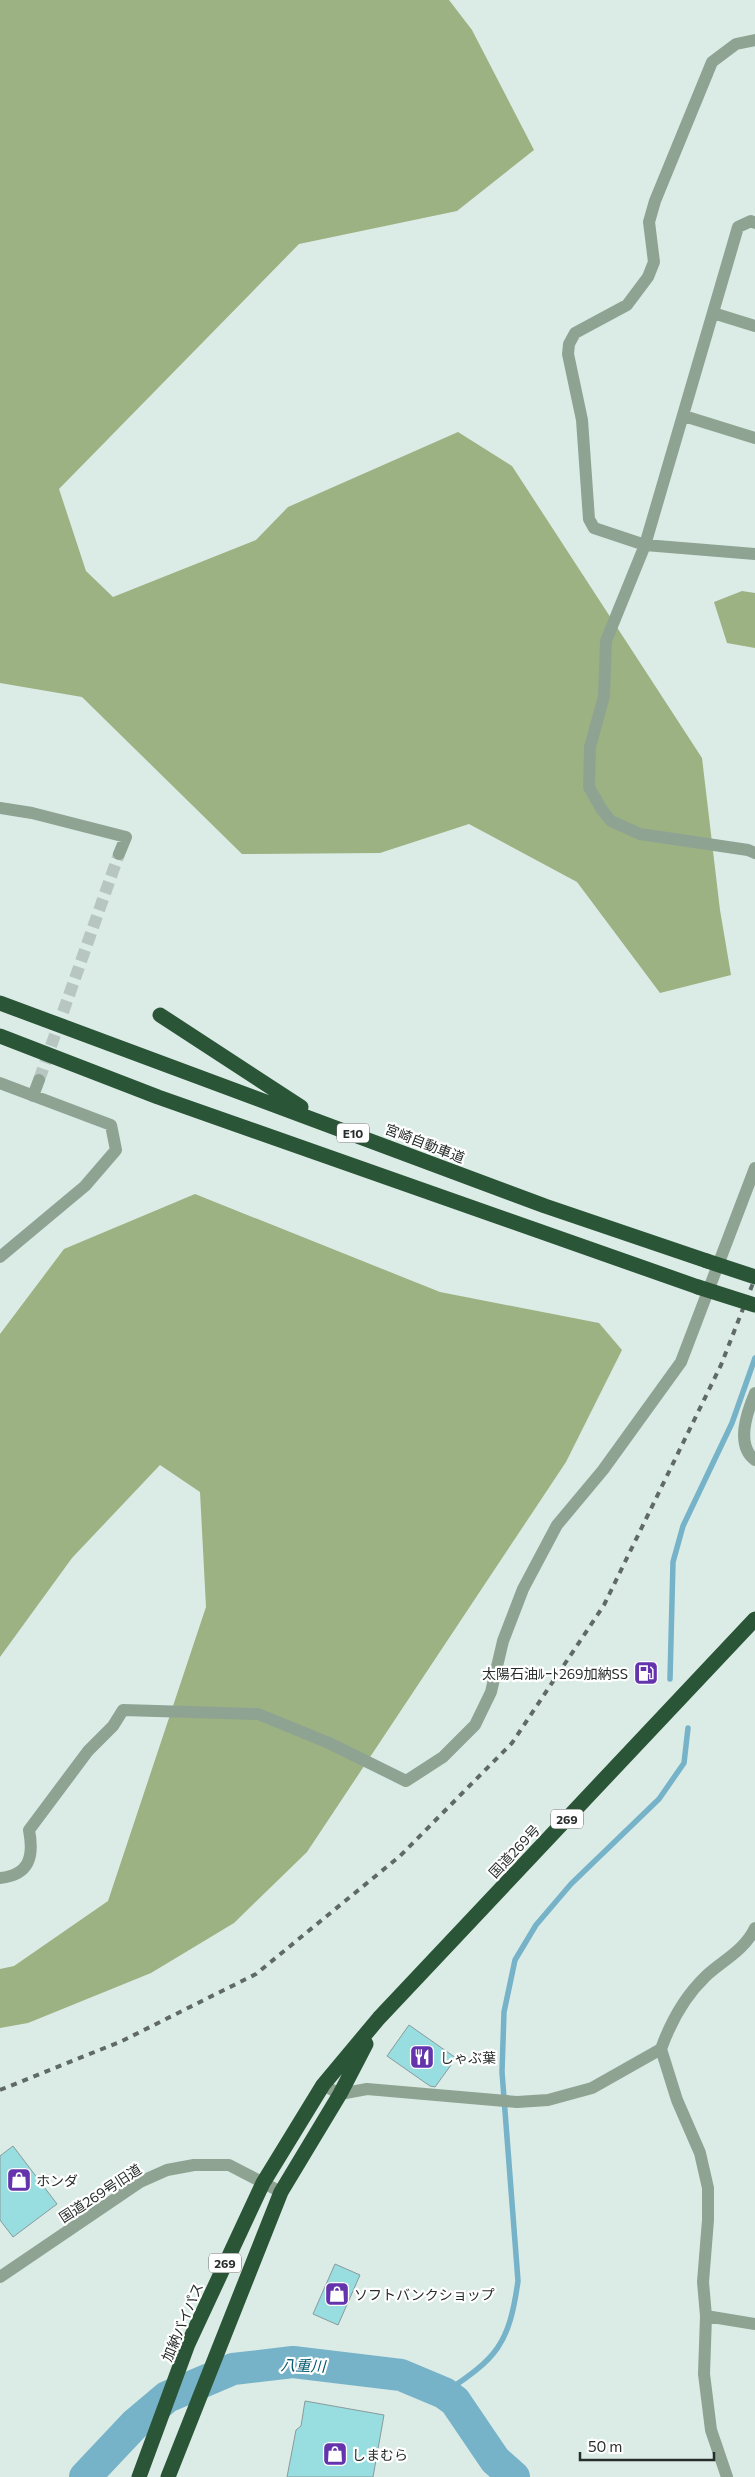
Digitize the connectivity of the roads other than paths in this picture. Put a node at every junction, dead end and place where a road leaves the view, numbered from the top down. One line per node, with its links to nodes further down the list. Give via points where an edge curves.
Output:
1 (755, 40): 7 (street, via 736,44 712,62 655,200 650,222 654,262 642,288 627,305 575,333 569,344 568,354 582,420 589,519 594,528)
2 (755, 223): 3 (street, via 751,221 738,227)
3 (713, 313): 4 (street); 5 (street)
4 (755, 326)
5 (684, 416): 6 (street); 7 (street)
6 (755, 438)
7 (645, 545): 8 (street); 10 (street, via 606,641 604,696 590,747 590,787 611,821 640,834)
8 (755, 554)
9 (0, 808): 11 (street, via 126,837)
10 (755, 853)
11 (119, 854)
12 (0, 1003): 18 (highway, 宮崎自動車道 / E10)
13 (160, 1015): 18 (highway)
14 (0, 1036): 22 (highway, E10, bridge, via 205,1114)
15 (39, 1080): 17 (street)
16 (0, 1083): 17 (street)
17 (33, 1096): 20 (street, via 111,1125 116,1150 85,1186)
18 (323, 1122): 21 (highway, 宮崎自動車道 / E10, bridge, via 545,1206)
19 (755, 1168): 26 (street, via 681,1362 603,1470 558,1525 523,1589 503,1641 491,1692 475,1725 443,1757 406,1781 329,1743 258,1714 123,1710 29,1830 33,1849 28,1863 11,1877)
20 (0, 1256)
21 (755, 1277)
22 (755, 1305)
23 (755, 1393): 24 (street, via 743,1437)
24 (755, 1460)
25 (755, 1619): 28 (highway, 国道269号 / 269)
26 (0, 1878)
27 (755, 1928): 29 (street, via 751,1938 706,1976 680,2005)
28 (379, 2018): 30 (highway, 国道269号 / 269); 31 (highway, 国道269号 / 269)
29 (661, 2048): 31 (street, via 592,2088 548,2100 517,2102 367,2089); 35 (street, via 677,2100 700,2153 708,2188 703,2282)
30 (323, 2085): 31 (street); 32 (highway, 国道269号 / 269)
31 (340, 2094): 33 (highway, 国道269号 / 269)
32 (263, 2183): 33 (street, 国道269号旧道); 34 (street, 国道269号旧道, via 229,2165 168,2170 140,2182); 37 (highway, 加納バイパス / 269, via 188,2344)
33 (280, 2192): 38 (highway, 269)
34 (0, 2277)
35 (706, 2316): 36 (street); 39 (street, via 706,2393 711,2430)
36 (755, 2324)
37 (139, 2477)
38 (168, 2477)
39 (727, 2477)

